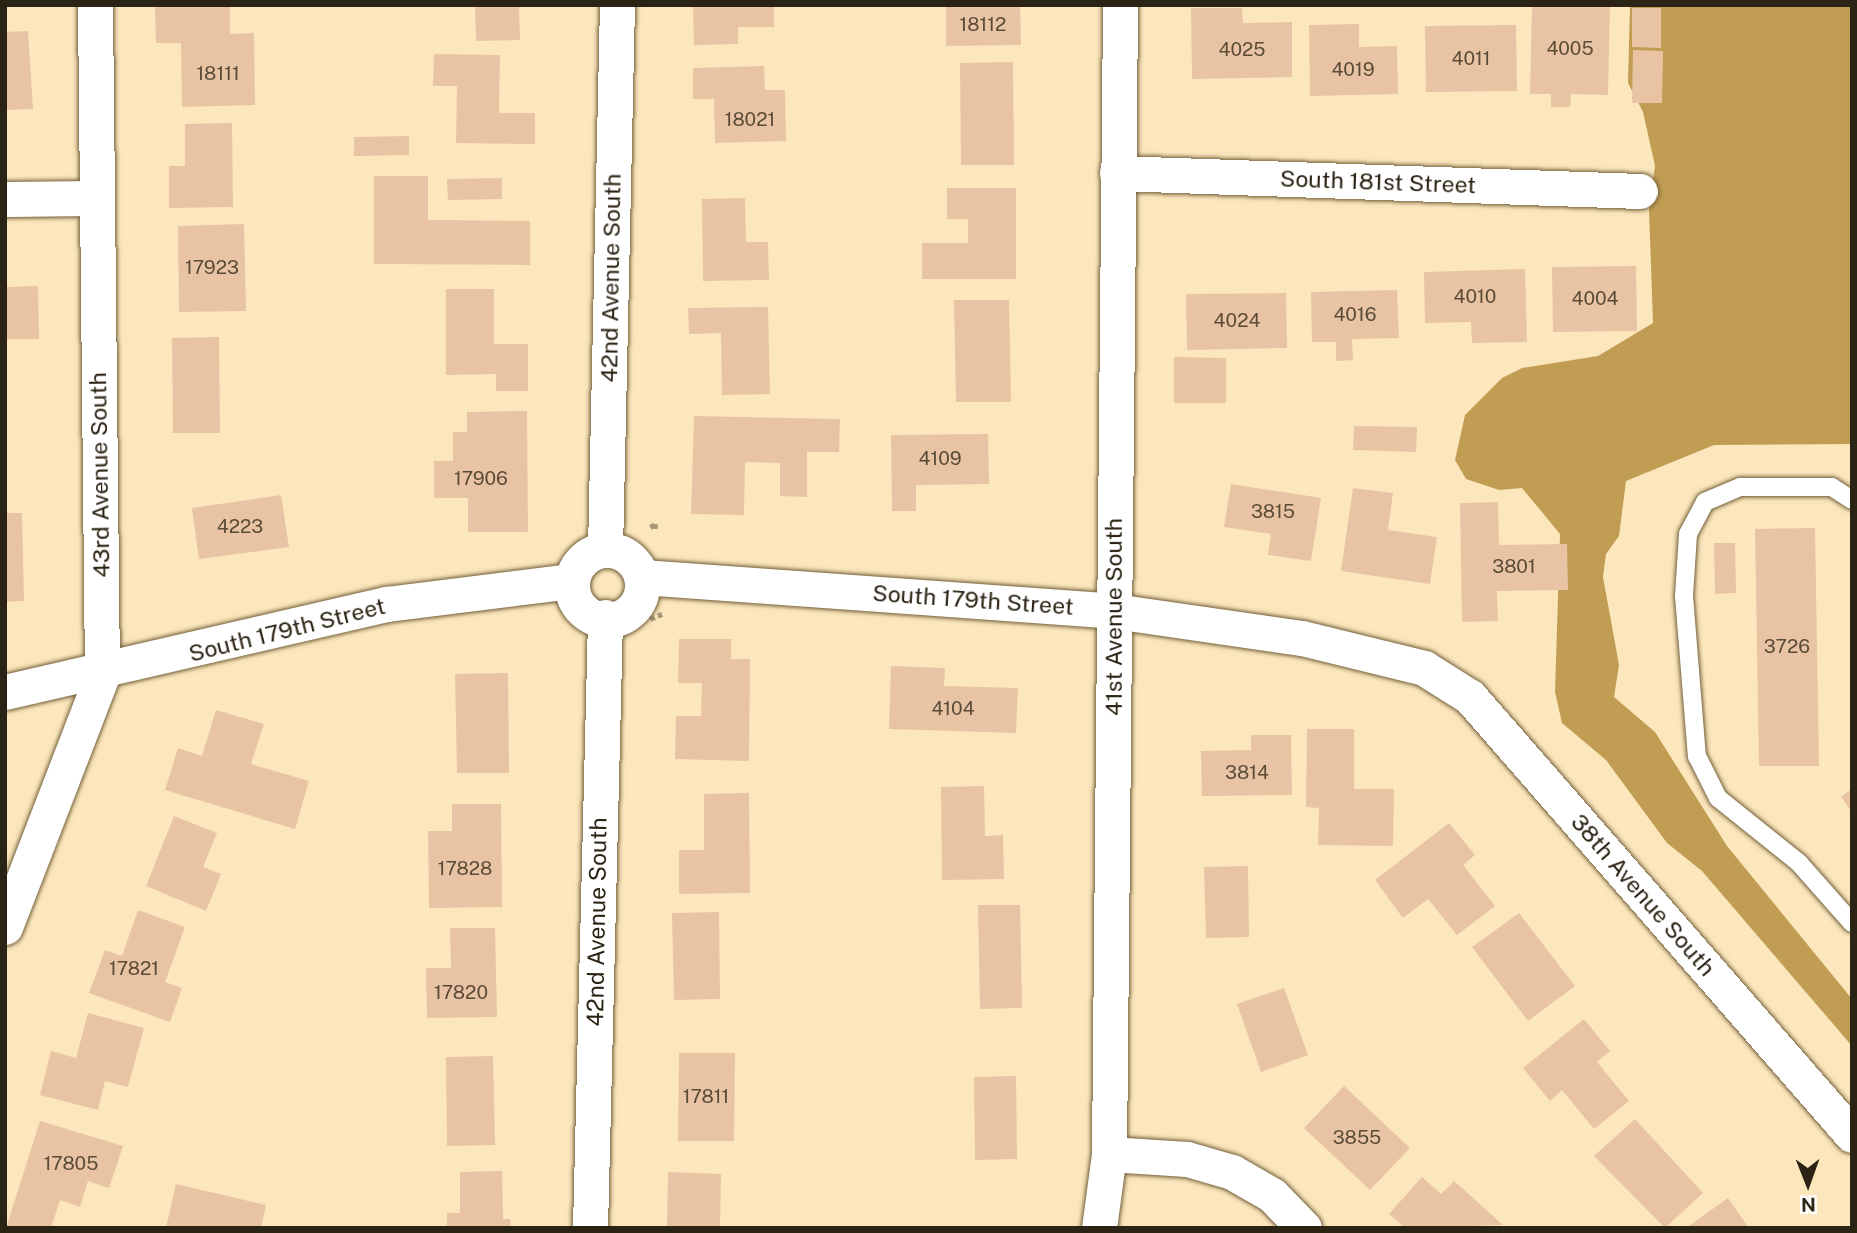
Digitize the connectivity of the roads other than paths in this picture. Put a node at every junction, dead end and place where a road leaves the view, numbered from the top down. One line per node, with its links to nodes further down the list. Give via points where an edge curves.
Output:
1 (96, 5): 6 (street, 43rd Avenue South)
2 (617, 5): 9 (street, 42nd Avenue South)
3 (1120, 5): 4 (street, 41st Avenue South)
4 (1117, 173): 5 (street, South 181st Street); 12 (street, 41st Avenue South)
5 (1640, 191)
6 (97, 198): 7 (street); 15 (street, 43rd Avenue South)
7 (5, 199)
8 (1852, 500): 17 (lane, via 1832,487 1740,487 1705,502 1688,534 1684,596 1697,757 1707,778 1718,799 1799,863)
9 (605, 550): 10 (street, via 628,556); 11 (street, via 582,560)
10 (642, 577): 12 (street, South 179th Street); 13 (street, via 635,608)
11 (571, 581): 13 (street, via 584,613); 15 (street, South 179th Street, via 387,604)
12 (1114, 611): 14 (street, South 179th Street, via 1302,638); 20 (street, 41st Avenue South)
13 (605, 617): 21 (street, 42nd Avenue South)
14 (1424, 668): 19 (street, 38th Avenue South, via 1470,697)
15 (102, 675): 16 (street, South 179th Street); 18 (street, 43rd Avenue South)
16 (5, 692)
17 (1852, 923)
18 (5, 927)
19 (1852, 1135)
20 (1109, 1154): 22 (street, 41st Avenue South); 23 (street, via 1187,1159 1232,1172 1272,1195)
21 (590, 1228)
22 (1099, 1228)
23 (1304, 1228)

